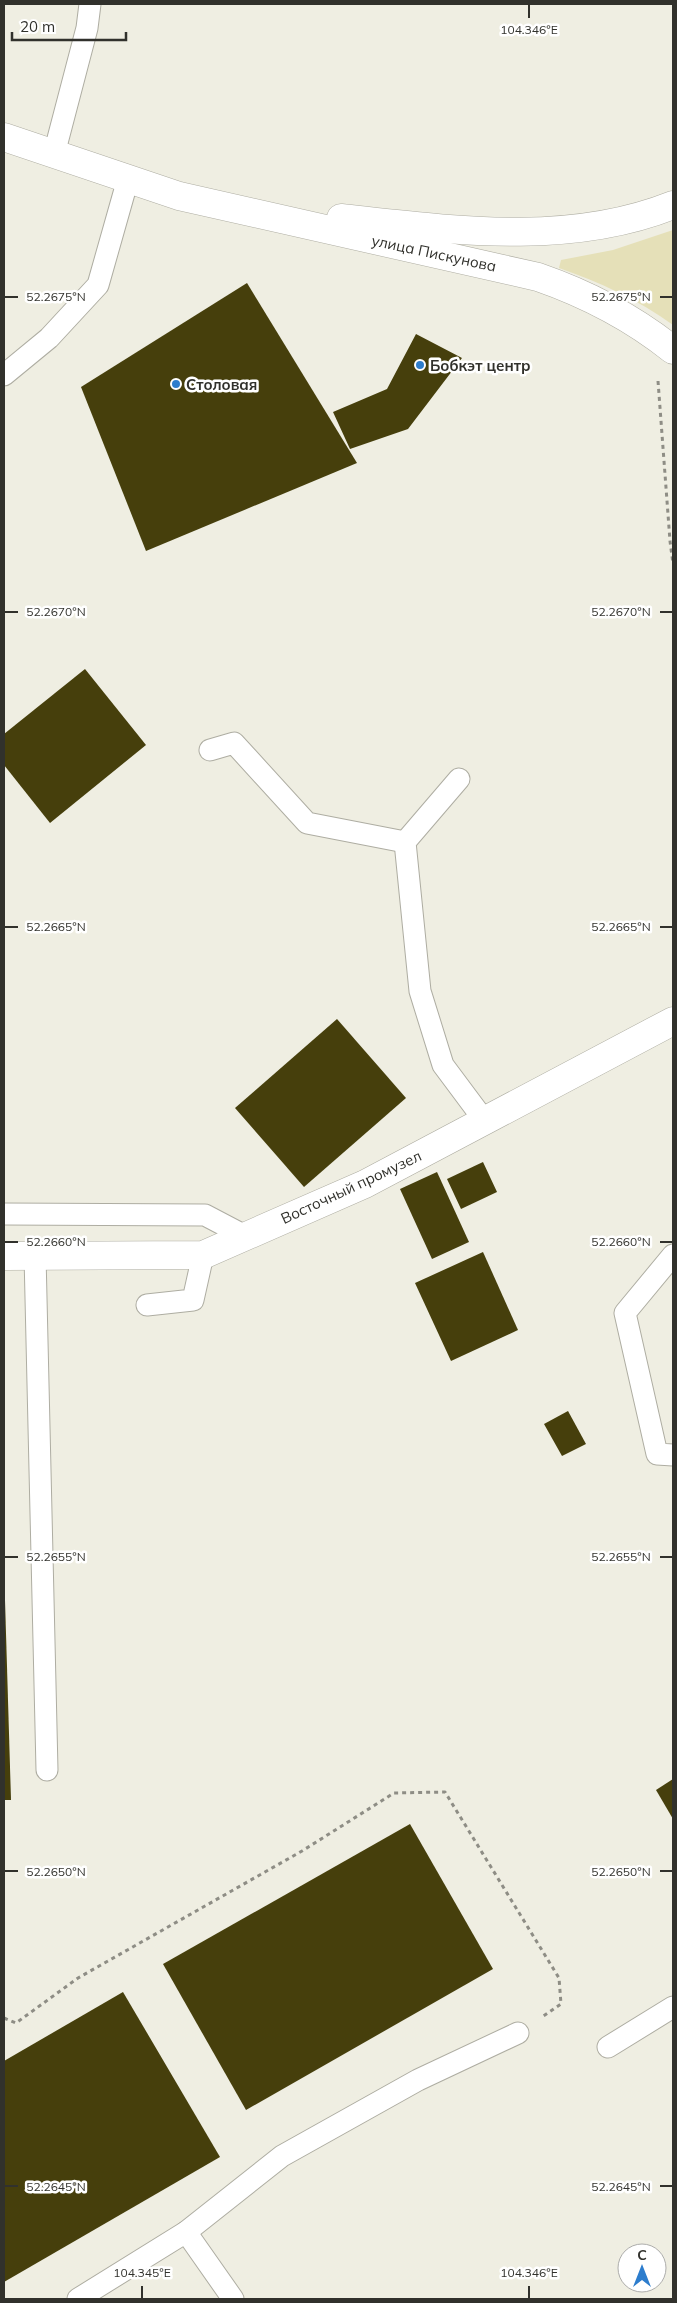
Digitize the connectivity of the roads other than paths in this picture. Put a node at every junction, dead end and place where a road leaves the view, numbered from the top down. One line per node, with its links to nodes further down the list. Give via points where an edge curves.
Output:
1 (90, 4): 3 (lane, via 87,28)
2 (4, 137): 3 (street, улица Пискунова)
3 (54, 154): 4 (street, улица Пискунова)
4 (128, 179): 5 (street, улица Пискунова); 8 (lane, via 98,285 48,338)
5 (179, 196): 6 (street, улица Пискунова, via 341,218 482,231 557,231 615,222); 7 (street, улица Пискунова, via 538,277 599,302)
6 (673, 205)
7 (673, 350)
8 (4, 375)
9 (210, 750): 11 (lane, via 234,743 307,823)
10 (459, 779): 11 (lane)
11 (405, 842): 13 (lane, via 420,991 444,1065)
12 (673, 1021): 13 (street, Восточный промузел)
13 (484, 1120): 15 (street, Восточный промузел, via 365,1184)
14 (4, 1214): 15 (lane, via 205,1215)
15 (245, 1236): 17 (street, Восточный промузел)
16 (35, 1255): 17 (street, Восточный промузел); 19 (street, Восточный промузел); 22 (lane)
17 (203, 1255): 20 (lane, via 193,1300)
18 (673, 1255): 21 (lane, via 626,1313 657,1454)
19 (4, 1256)
20 (147, 1304)
21 (673, 1455)
22 (47, 1770)
23 (673, 2007): 25 (lane)
24 (518, 2033): 26 (lane, via 418,2080 282,2156)
25 (608, 2047)
26 (186, 2232): 27 (lane); 28 (lane)
27 (78, 2299)
28 (233, 2299)

